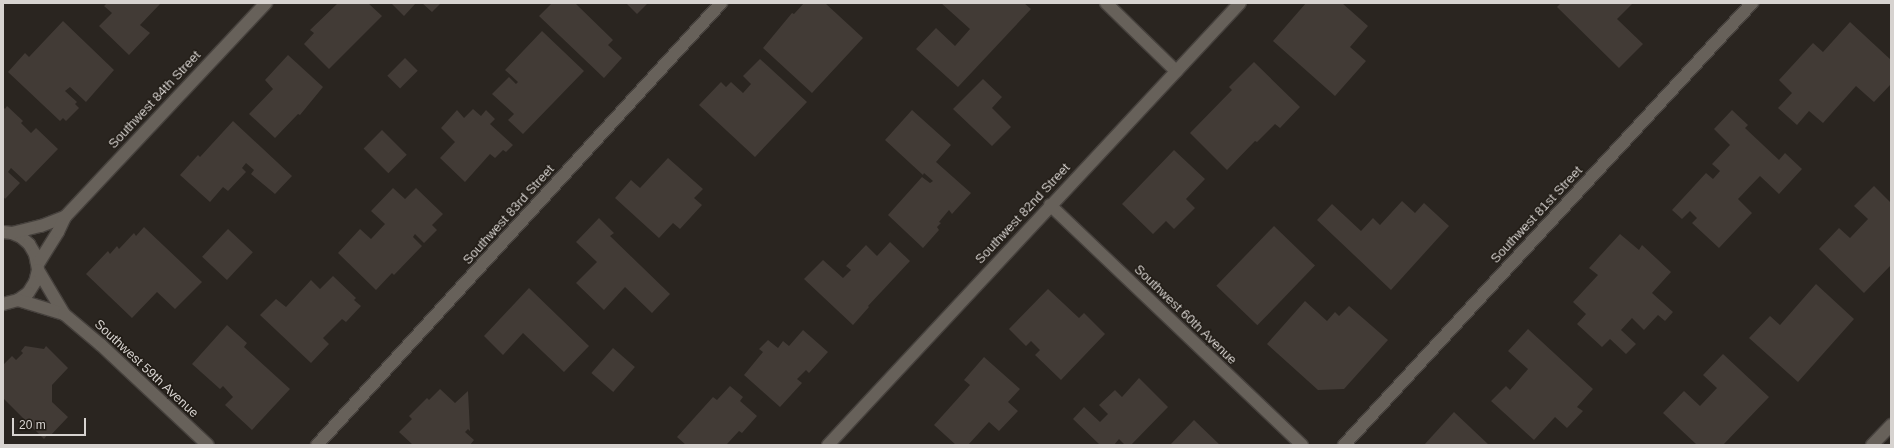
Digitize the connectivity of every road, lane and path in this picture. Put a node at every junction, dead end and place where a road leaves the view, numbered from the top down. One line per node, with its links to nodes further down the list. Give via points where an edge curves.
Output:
1 (266, 3): 8 (street, Southwest 84th Street)
2 (721, 3): 16 (street, Southwest 83rd Street)
3 (1106, 3): 6 (street)
4 (1240, 3): 6 (street, Southwest 82nd Street)
5 (1752, 3): 19 (street, Southwest 81st Street)
6 (1176, 71): 7 (street, Southwest 82nd Street)
7 (1050, 205): 17 (street, Southwest 82nd Street); 18 (street, Southwest 60th Avenue)
8 (65, 217): 9 (street, Southwest 84th Street, via 41,226); 10 (street, Southwest 84th Street)
9 (7, 232): 10 (street, Southwest 59th Avenue, via 21,237 29,244)
10 (38, 267): 11 (street, Southwest 84th Street, via 35,282); 13 (street, Southwest 59th Avenue)
11 (18, 300): 12 (street); 13 (street, Southwest 59th Avenue)
12 (3, 304)
13 (64, 314): 15 (street, Southwest 59th Avenue)
14 (1891, 425): 20 (street)
15 (208, 445)
16 (317, 445)
17 (828, 445)
18 (1302, 445)
19 (1344, 445)
20 (1872, 445)

